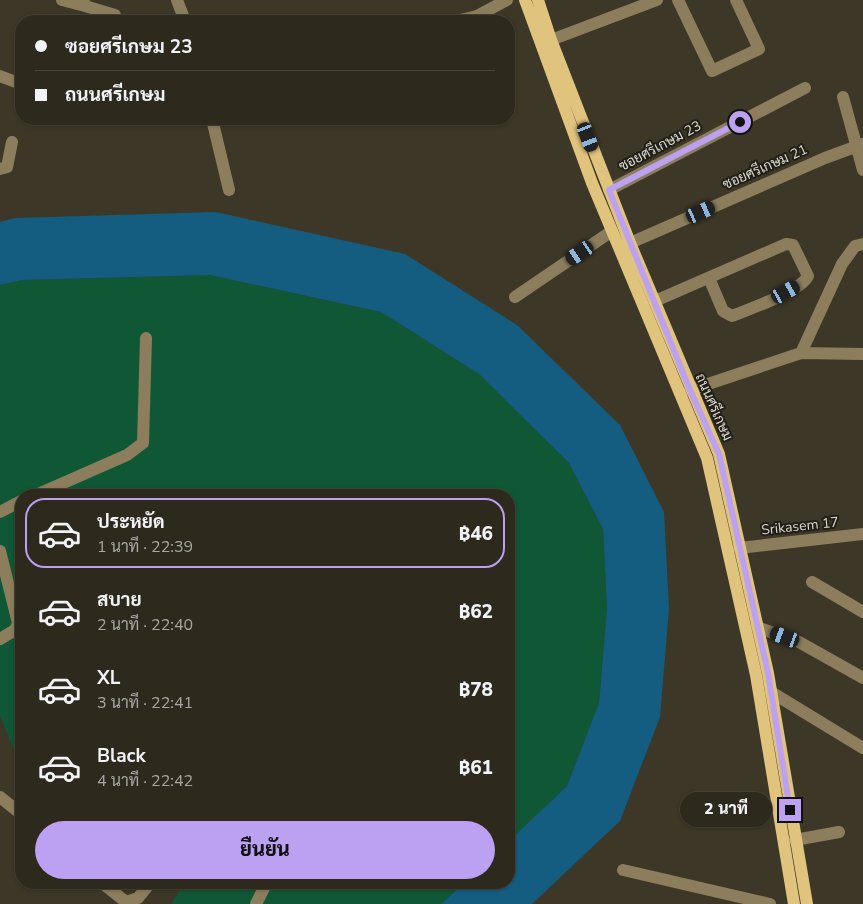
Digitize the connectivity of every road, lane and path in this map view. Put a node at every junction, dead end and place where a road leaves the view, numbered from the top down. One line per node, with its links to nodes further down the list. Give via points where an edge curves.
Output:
1 (62, 0): 9 (street)
2 (177, 0): 11 (street)
3 (508, 0): 12 (street)
4 (525, 0): 25 (main road, ถนนศรีเกษม)
5 (538, 0): 13 (main road, ถนนศรีเกษม)
6 (657, 0): 13 (street)
7 (678, 0): 8 (street, via 712,71 759,49)
8 (736, 0)
9 (84, 3): 10 (street)
10 (115, 15)
11 (183, 15)
12 (479, 15)
13 (551, 40): 24 (main road, ถนนศรีเกษม)
14 (0, 76): 15 (street)
15 (15, 82)
16 (805, 88): 24 (street, ซอยศรีเกษม 23)
17 (843, 97): 20 (street)
18 (213, 125): 23 (street)
19 (12, 142): 21 (street, via 8,167)
20 (860, 145): 22 (street); 26 (street, ซอยศรีเกษม 21)
21 (0, 169)
22 (863, 170)
23 (229, 190)
24 (609, 190): 26 (main road, ถนนศรีเกษม)
25 (612, 231): 29 (street); 35 (main road, ถนนศรีเกษม)
26 (630, 243): 30 (main road, ถนนศรีเกษม)
27 (863, 244): 32 (street, via 855,246 842,264)
28 (709, 278): 28 (street, via 723,311 732,316 806,282 808,276 793,246 786,244); 30 (street)
29 (515, 297)
30 (655, 301): 34 (main road, ถนนศรีเกษม)
31 (146, 338): 36 (street, via 143,443 127,455)
32 (801, 353): 33 (street); 34 (street)
33 (863, 354)
34 (690, 390): 35 (main road, ถนนศรีเกษม)
35 (705, 439): 40 (main road, ถนนศรีเกษม, via 721,463); 61 (main road, ถนนศรีเกษม, via 756,675)
36 (50, 489)
37 (15, 504): 38 (street)
38 (0, 512)
39 (863, 534): 40 (street, Srikasem 17)
40 (739, 548): 45 (main road, ถนนศรีเกษม)
41 (0, 551): 43 (street)
42 (812, 582): 44 (street)
43 (15, 611)
44 (863, 612)
45 (757, 627): 48 (street, via 799,642); 49 (main road, ถนนศรีเกษม)
46 (15, 631): 47 (street)
47 (0, 639)
48 (863, 678)
49 (771, 692): 50 (street); 54 (main road, ถนนศรีเกษม)
50 (863, 748)
51 (0, 797): 52 (street)
52 (15, 809)
53 (839, 832): 54 (street)
54 (795, 840): 62 (main road, ถนนศรีเกษม)
55 (623, 870): 60 (street)
56 (110, 889): 57 (street, via 126,902 138,898)
57 (145, 889)
58 (264, 889): 59 (street)
59 (256, 904)
60 (770, 904)
61 (794, 904)
62 (807, 904)

